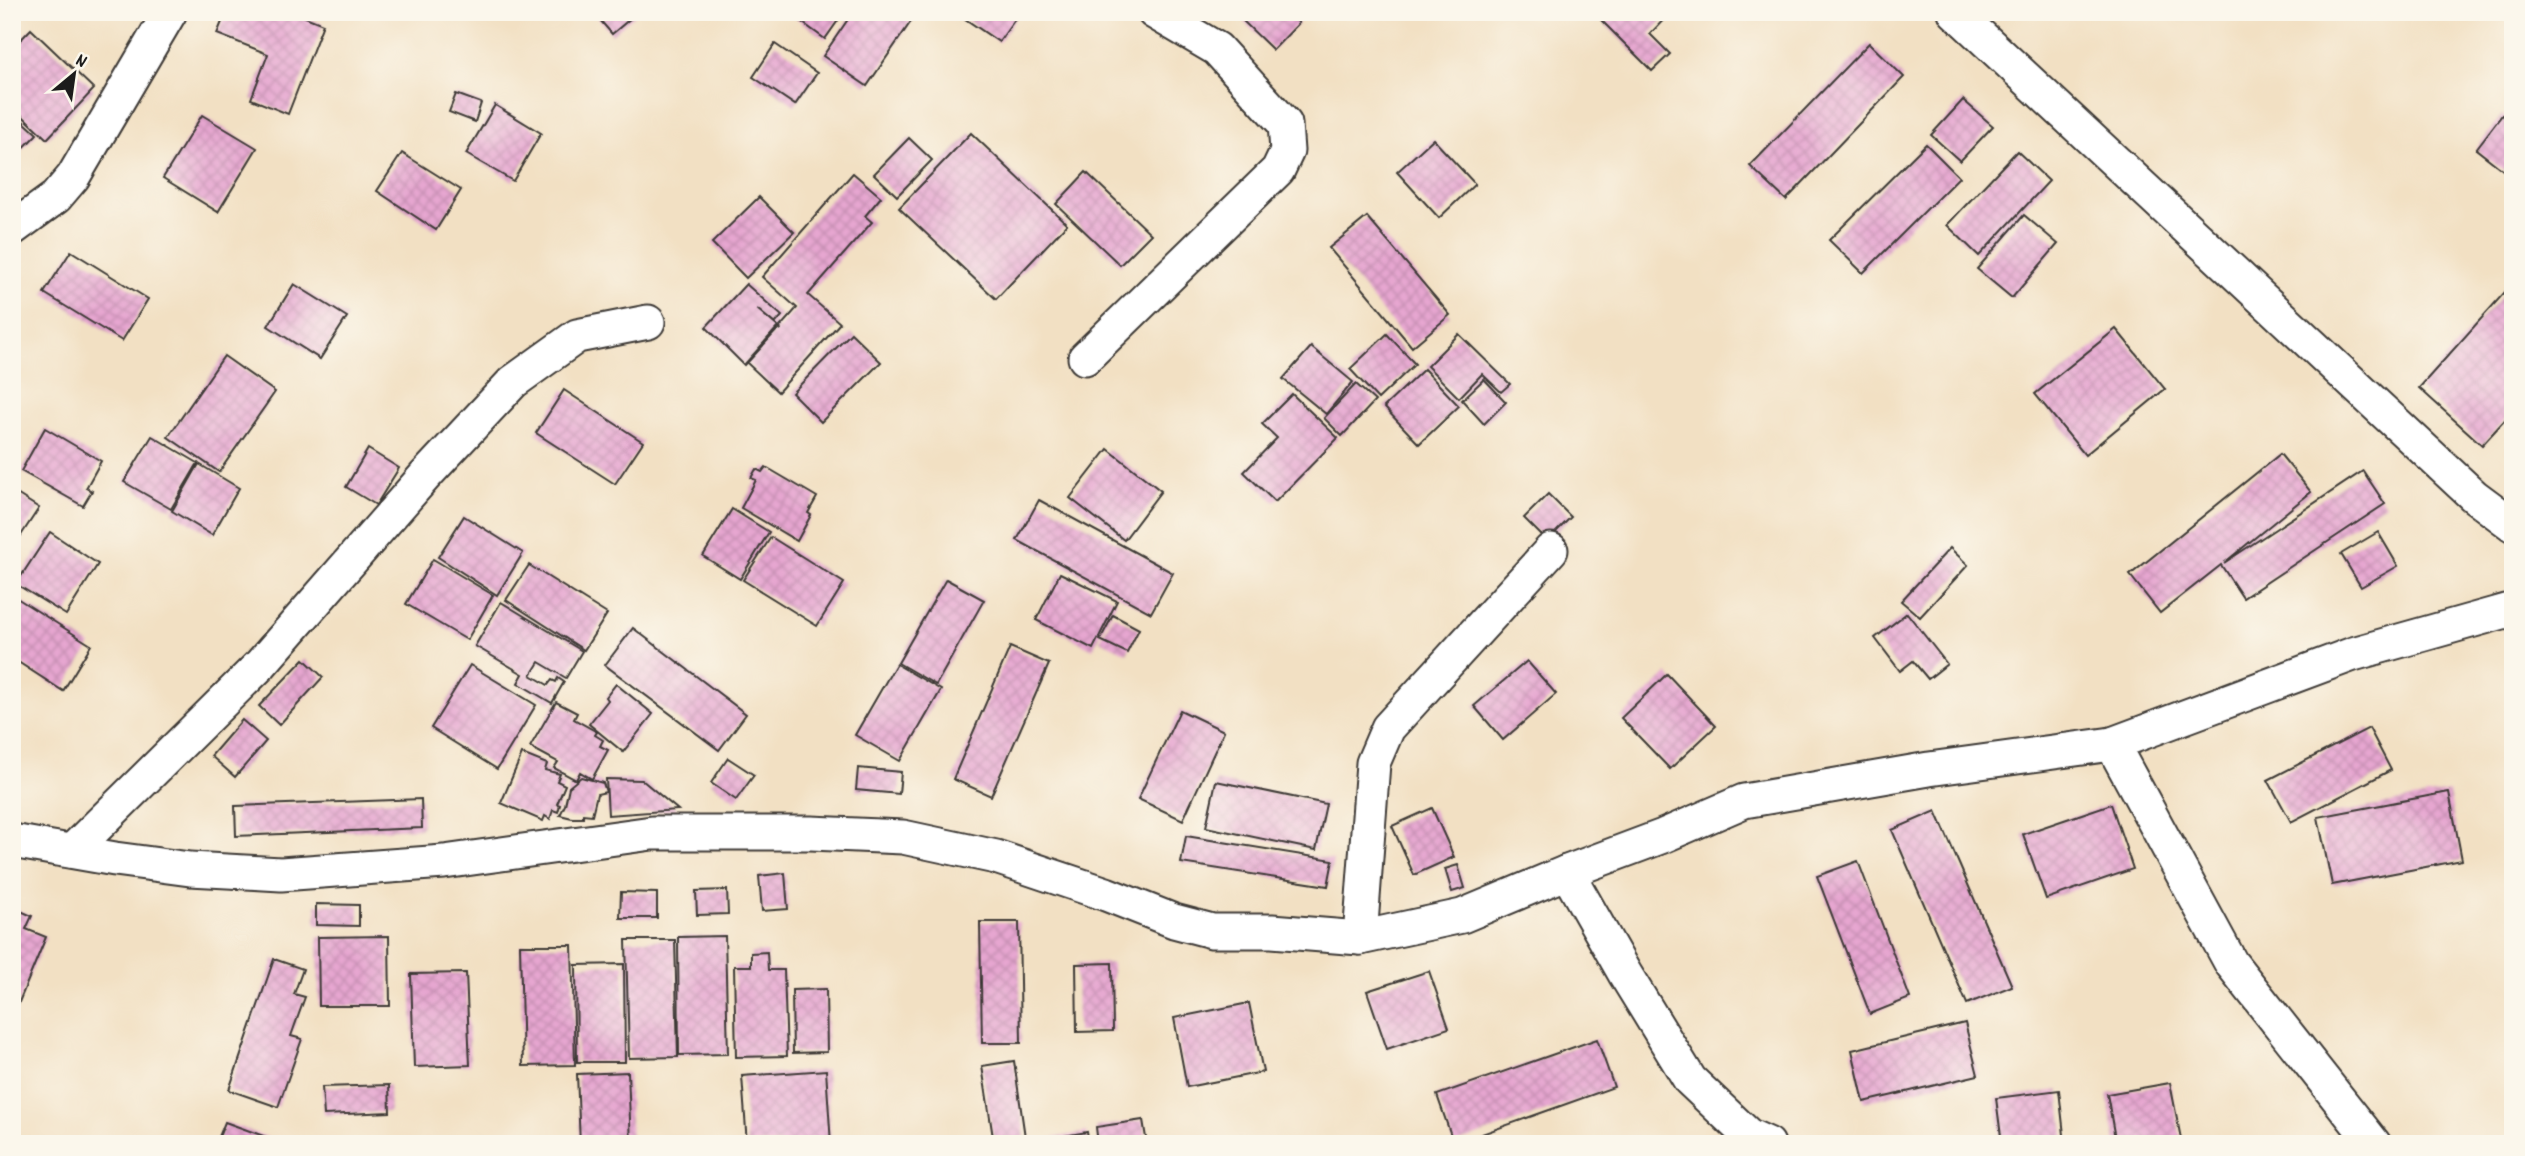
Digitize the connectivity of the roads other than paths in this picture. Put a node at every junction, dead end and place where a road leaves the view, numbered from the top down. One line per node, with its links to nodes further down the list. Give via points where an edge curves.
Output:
1 (170, 12): 4 (street, via 73,177 56,197)
2 (1154, 12): 6 (street, via 1217,49 1285,124 1287,151 1279,170)
3 (1955, 12): 7 (street, via 2474,496)
4 (12, 229)
5 (648, 323): 12 (street, via 578,336 513,382 260,665)
6 (1085, 358)
7 (2513, 525)
8 (1551, 550): 14 (street, via 1388,728 1373,763)
9 (2513, 609): 10 (street, via 2354,654)
10 (2112, 744): 13 (street, via 1744,801); 16 (street, via 2231,963)
11 (12, 841): 12 (street)
12 (72, 851): 14 (street, via 190,869 281,874 444,862 652,833 903,837 996,857 1212,931)
13 (1567, 872): 14 (street, via 1462,916); 15 (street, via 1690,1080 1748,1135)
14 (1360, 937)
15 (1768, 1144)
16 (2374, 1144)

